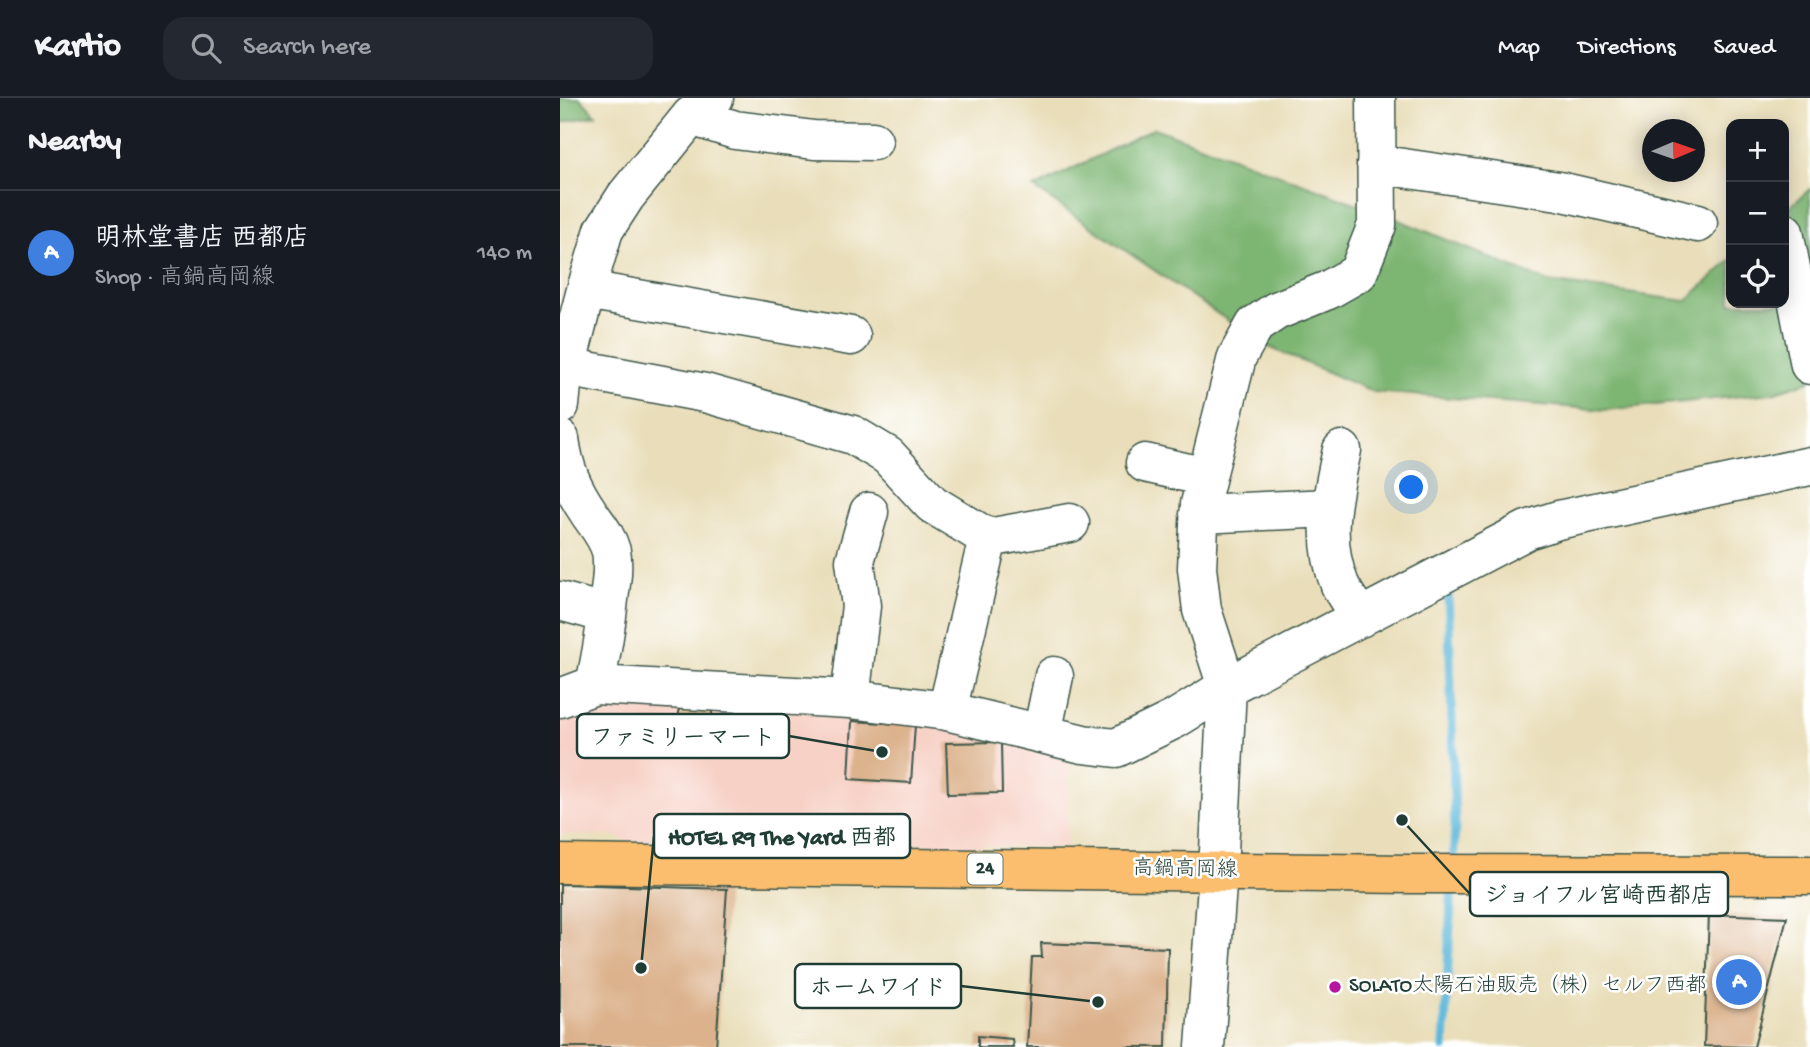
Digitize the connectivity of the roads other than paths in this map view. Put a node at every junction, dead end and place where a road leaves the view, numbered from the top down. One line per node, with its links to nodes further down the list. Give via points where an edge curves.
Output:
1 (1376, 98): 4 (street)
2 (704, 105): 3 (street, via 735,130 814,140); 8 (street, via 626,196 604,230)
3 (873, 141)
4 (1377, 164): 5 (street, via 1559,191); 14 (street, via 1377,225 1358,273 1255,325 1237,357)
5 (1698, 223)
6 (1787, 245): 9 (street)
7 (851, 336): 8 (street)
8 (566, 356): 19 (street, via 853,435 888,456 932,504)
9 (1810, 365)
10 (560, 439): 16 (street)
11 (1342, 450): 15 (street)
12 (1145, 463): 14 (street)
13 (1810, 466): 22 (street, via 1527,530)
14 (1203, 496): 15 (street); 24 (street, via 1197,568 1202,610)
15 (1330, 508): 22 (street, via 1330,555 1341,587)
16 (574, 510): 21 (street, via 604,533 611,551)
17 (869, 512): 26 (street, via 855,561 861,606)
18 (1070, 523): 19 (street)
19 (988, 538): 27 (street)
20 (560, 601): 21 (street)
21 (607, 614): 25 (street, via 602,653)
22 (1360, 618): 24 (street)
23 (1054, 676): 28 (street)
24 (1227, 687): 28 (street, via 1116,748); 30 (street)
25 (577, 691): 26 (street)
26 (850, 699): 27 (street)
27 (947, 711): 28 (street)
28 (1042, 734)
29 (560, 864): 30 (main road, 高鍋高岡線 / 24)
30 (1218, 872): 31 (main road, 高鍋高岡線 / 24); 32 (street)
31 (1810, 875)
32 (1205, 1047)

